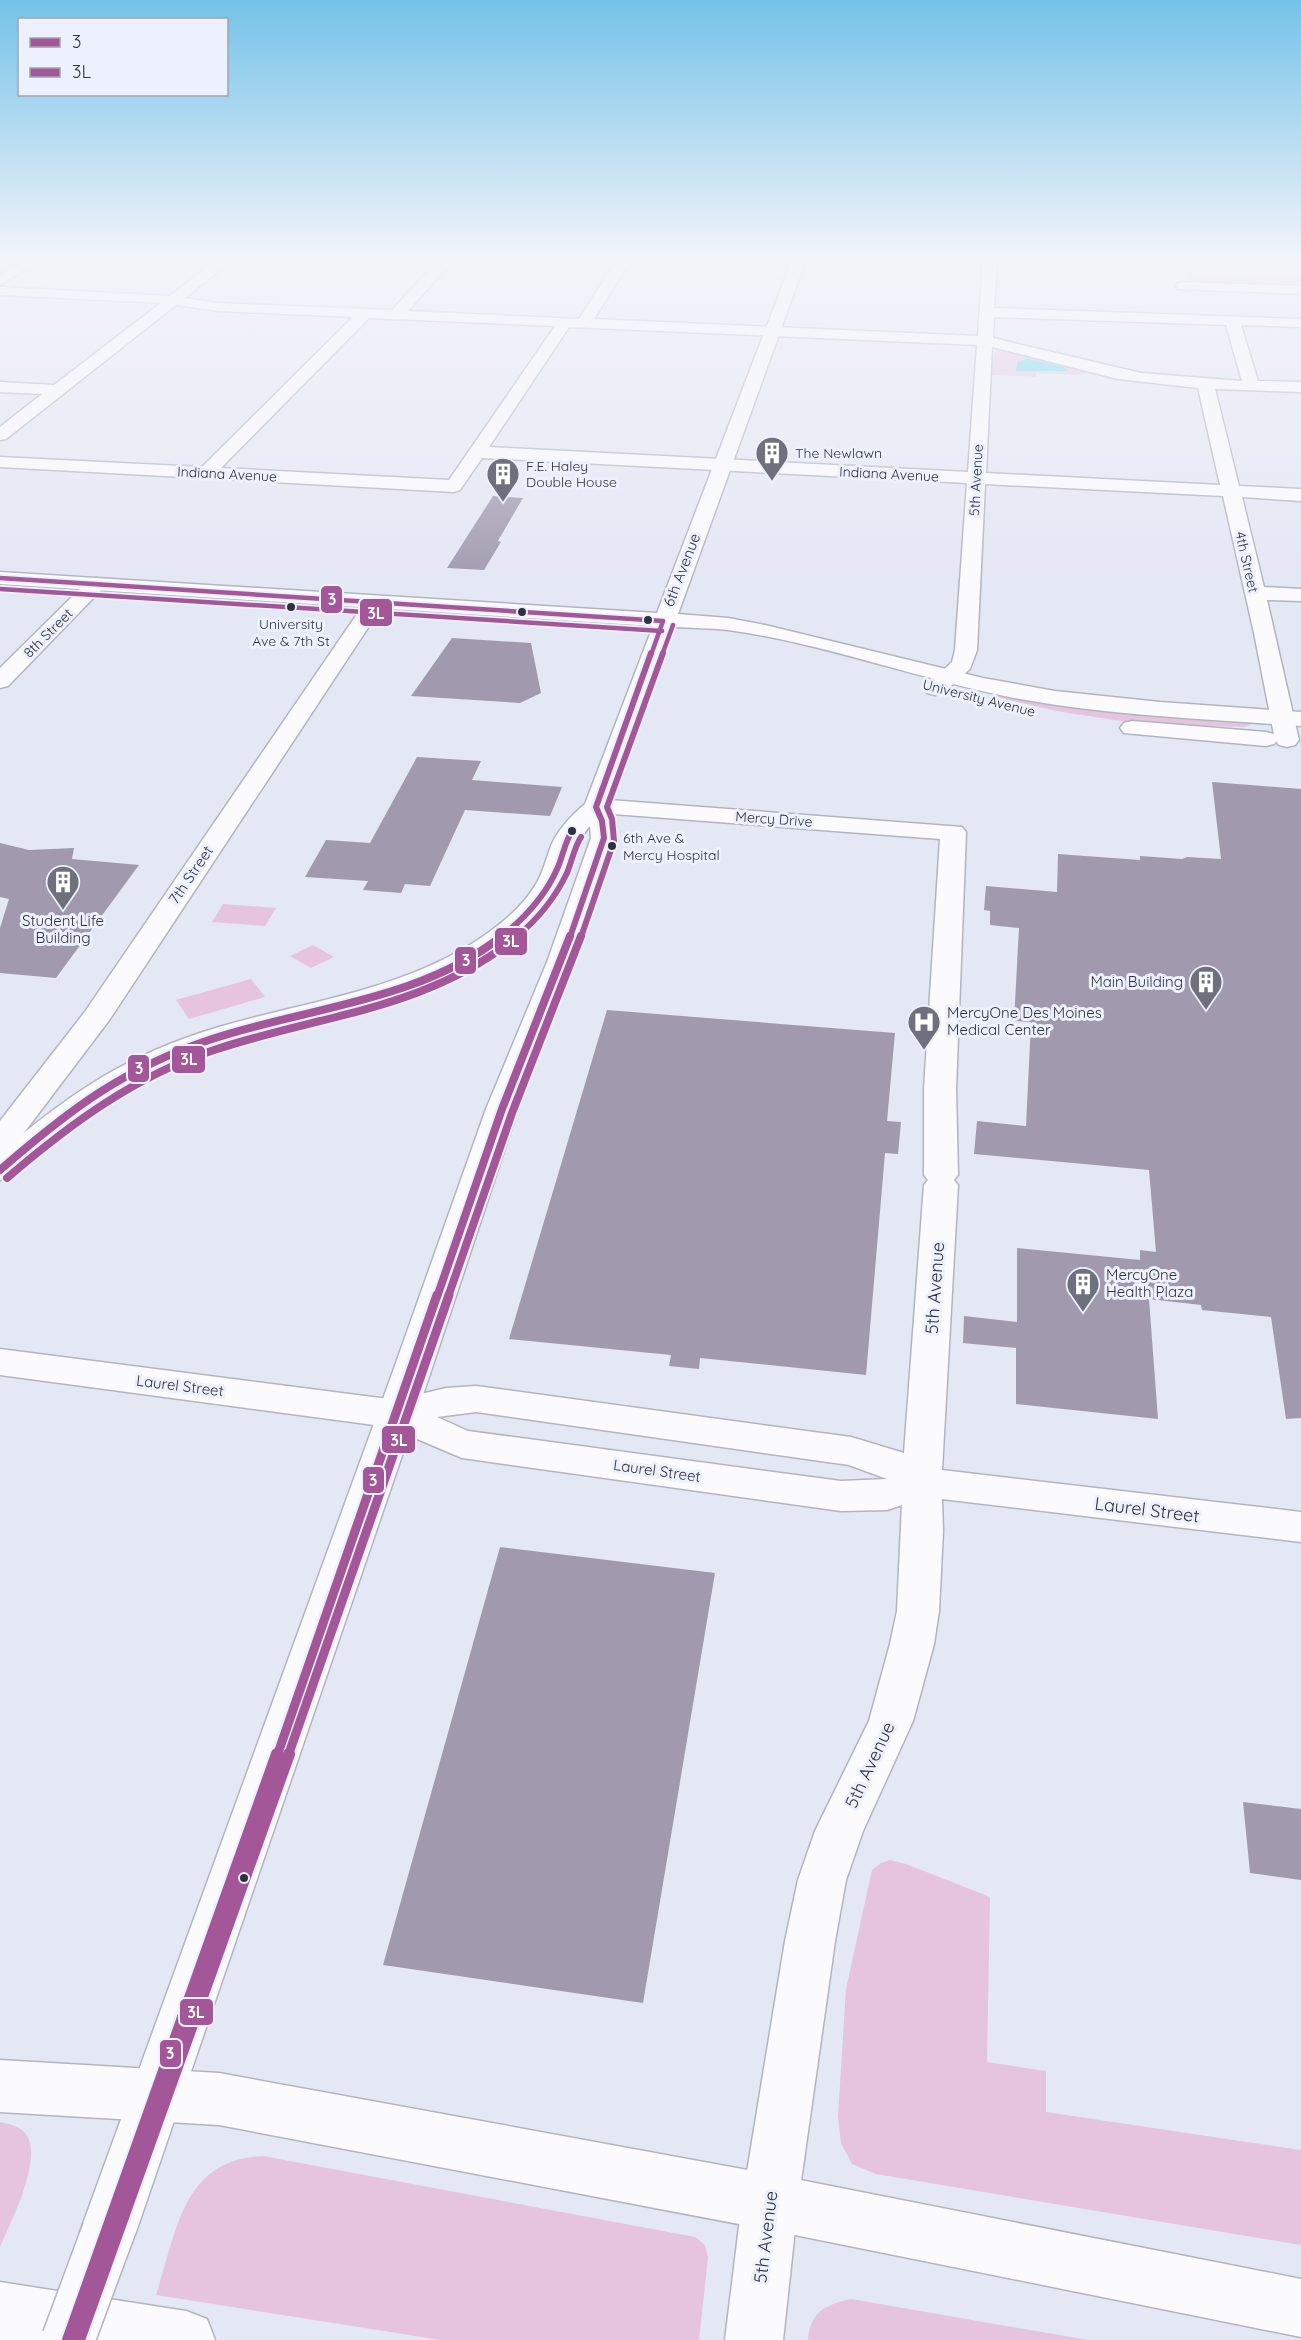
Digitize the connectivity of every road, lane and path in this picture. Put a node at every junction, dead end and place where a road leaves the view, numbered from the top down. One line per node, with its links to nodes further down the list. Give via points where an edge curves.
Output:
1 (85, 369): 12 (main road)
2 (310, 369): 17 (main road)
3 (533, 369): 14 (main road)
4 (758, 369): 16 (main road, 6th Avenue)
5 (983, 369): 18 (main road, 5th Avenue)
6 (1103, 369): 8 (main road)
7 (1246, 369): 9 (main road)
8 (1205, 383): 9 (main road); 19 (main road, 4th Street)
9 (1251, 385): 11 (main road)
10 (0, 387): 12 (main road)
11 (1301, 387)
12 (58, 390): 13 (main road)
13 (0, 435)
14 (477, 452): 16 (main road, Indiana Avenue); 17 (main road, Indiana Avenue, via 454,486)
15 (0, 462): 17 (main road, Indiana Avenue)
16 (722, 465): 18 (main road, Indiana Avenue); 26 (main road, 6th Avenue)
17 (206, 473)
18 (976, 478): 19 (main road, Indiana Avenue); 28 (main road, 5th Avenue, via 966,650 962,664)
19 (1231, 492): 20 (main road, Indiana Avenue); 23 (main road, 4th Street)
20 (1301, 495)
21 (0, 578): 22 (main road, University Avenue)
22 (96, 584): 25 (main road, University Avenue); 27 (main road, 8th Street)
23 (1254, 592): 24 (main road); 29 (main road, 4th Street)
24 (1301, 595)
25 (375, 602): 26 (main road, University Avenue); 32 (main road, 7th Street, via 95,1019)
26 (663, 621): 28 (main road, University Avenue); 30 (main road, 6th Avenue)
27 (0, 681)
28 (943, 682): 29 (main road, University Avenue, via 1035,713 1094,723 1182,734)
29 (1293, 730)
30 (596, 807): 31 (main road, Mercy Drive); 33 (main road, via 569,835 551,882 536,903 482,951 406,987 228,1034 159,1060 90,1097); 35 (main road, via 604,838 561,962 502,1109)
31 (952, 832): 36 (main road, 5th Avenue, via 940,1089 941,1180)
32 (0, 1143)
33 (0, 1170)
34 (0, 1362): 35 (main road, Laurel Street)
35 (396, 1414): 36 (main road, Laurel Street, via 462,1444 841,1496 886,1495); 41 (main road)
36 (922, 1482): 37 (main road, Laurel Street); 42 (main road, 5th Avenue, via 923,1531 912,1644 891,1721 839,1831 822,1881)
37 (1301, 1527)
38 (0, 2063): 40 (main road)
39 (0, 2086): 40 (main road)
40 (63, 2091): 41 (main road)
41 (157, 2094): 42 (main road, via 219,2099); 46 (main road, bridge)
42 (770, 2202): 43 (main road); 45 (main road, 5th Avenue)
43 (1301, 2308)
44 (0, 2311): 47 (main road)
45 (755, 2337)
46 (68, 2340)
47 (186, 2340)

